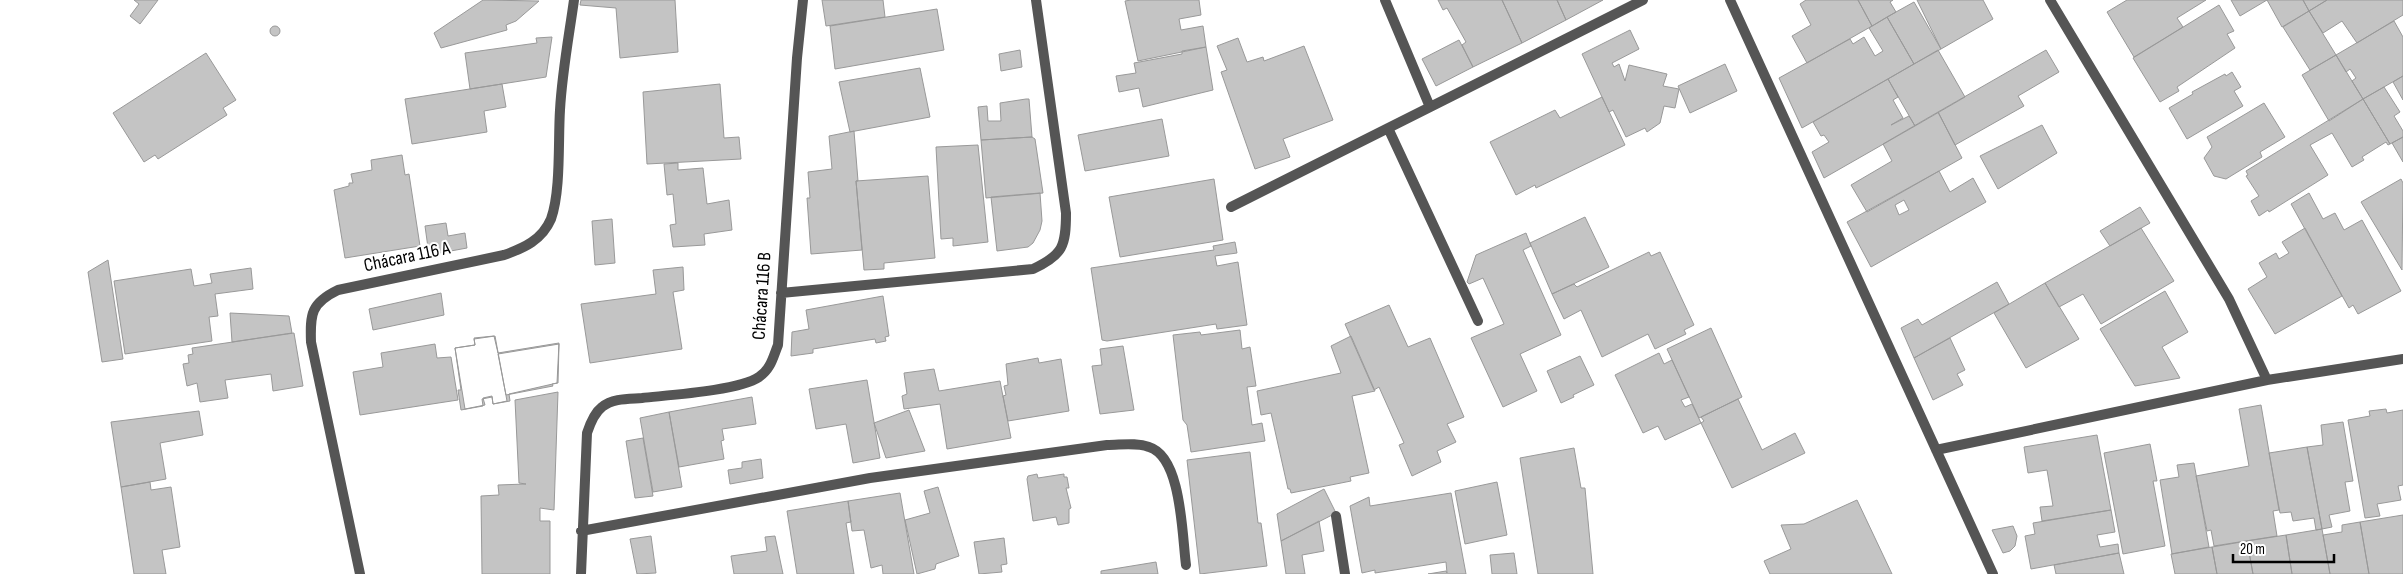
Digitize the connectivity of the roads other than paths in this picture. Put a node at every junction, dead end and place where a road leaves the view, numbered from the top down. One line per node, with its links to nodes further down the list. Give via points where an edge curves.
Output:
1 (574, 0): 19 (street, Chácara 116 A, via 560,107 555,198 544,232 525,248 504,255 338,290 324,297 314,308 310,324 311,342)
2 (804, 0): 11 (street, Chácara 116 B)
3 (1036, 0): 11 (street, via 1066,213 1066,236 1057,255 1033,269)
4 (1385, 0): 8 (street)
5 (1643, 0): 8 (street)
6 (1730, 0): 15 (street)
7 (2050, 0): 14 (street, via 2230,299)
8 (1430, 107): 9 (street)
9 (1388, 128): 10 (street); 12 (street)
10 (1232, 207)
11 (780, 293): 17 (street, Chácara 116 B, via 778,345 770,367 759,377 731,386 619,400 602,406 587,433)
12 (1478, 321)
13 (2403, 360): 14 (street)
14 (2267, 380): 15 (street)
15 (1936, 450): 22 (street)
16 (1336, 516): 21 (street)
17 (581, 531): 18 (street, via 870,478 1107,445 1136,444 1151,447 1169,465 1176,491); 20 (street, Chácara 116 B)
18 (1186, 565)
19 (360, 574)
20 (581, 574)
21 (1345, 574)
22 (1993, 574)

